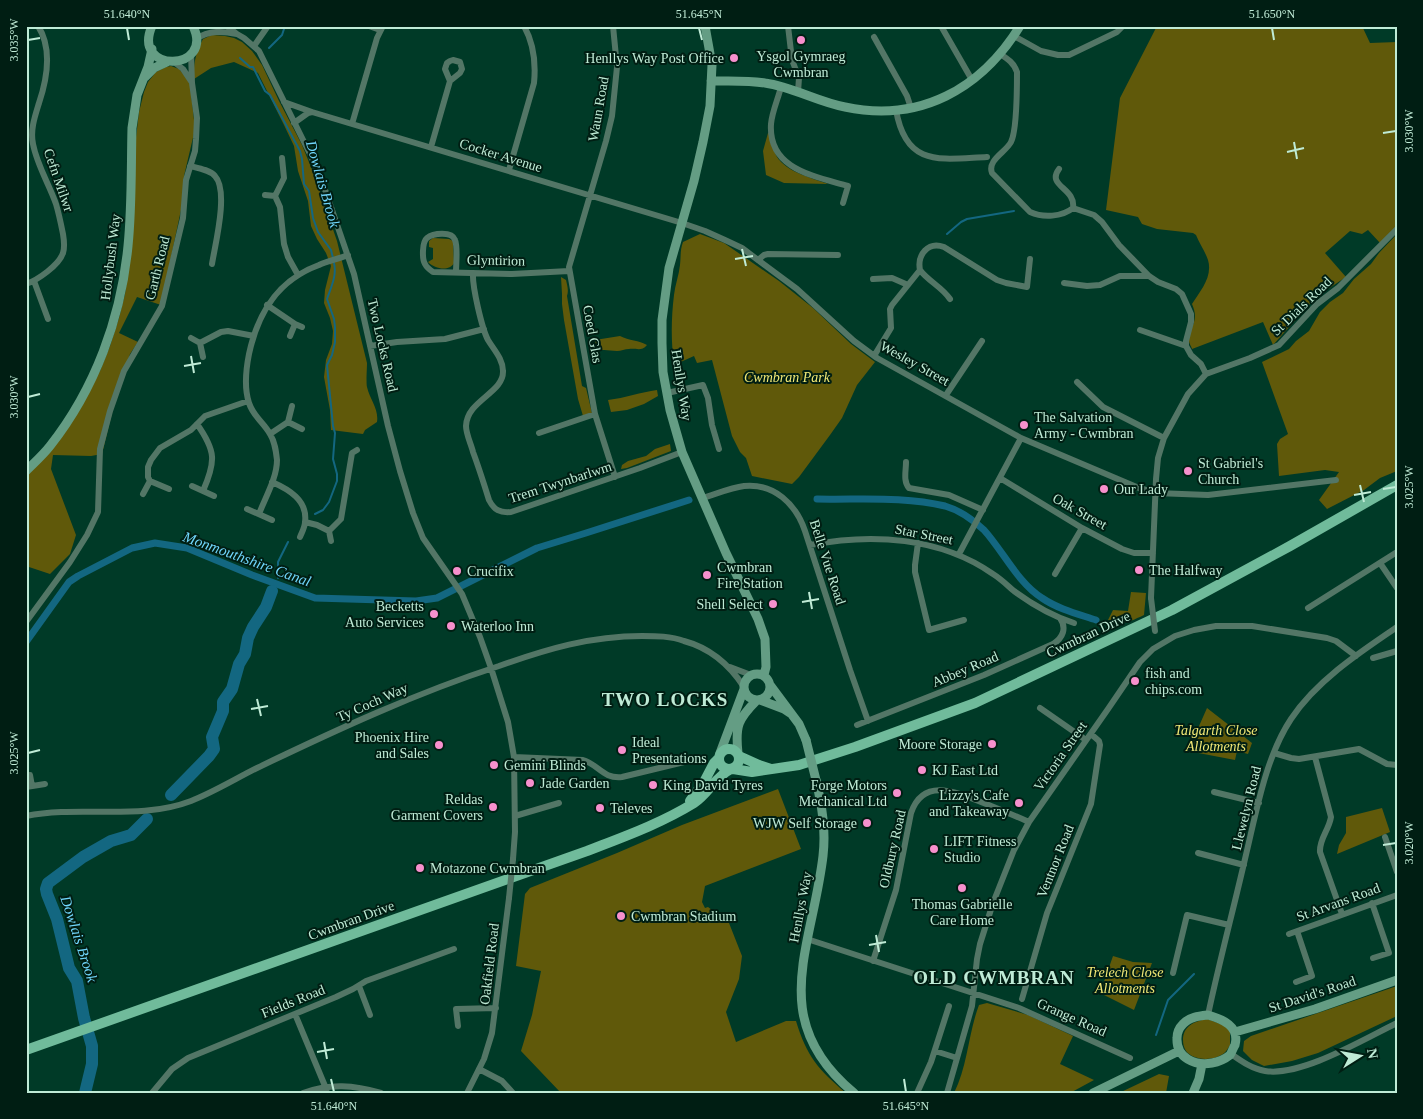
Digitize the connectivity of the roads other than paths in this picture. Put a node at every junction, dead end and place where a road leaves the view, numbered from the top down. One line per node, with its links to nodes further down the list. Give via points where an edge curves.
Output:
1 (38, 26): 62 (street, Cefn Milwr, via 44,39 47,72 35,115 33,144 56,205 64,243 59,261)
2 (193, 26): 18 (street)
3 (227, 26): 15 (street, Two Locks Road)
4 (268, 26): 19 (street)
5 (369, 26): 13 (street)
6 (524, 26): 42 (street, via 532,48 534,83)
7 (613, 26): 44 (street, Waun Road, via 617,67 612,116)
8 (705, 26): 27 (street, Henllys Way, via 712,65)
9 (788, 26): 30 (street, via 792,60 799,78)
10 (941, 26): 24 (street)
11 (1020, 26): 16 (street)
12 (1124, 26): 16 (street, via 1069,55 1041,51)
13 (382, 28): 36 (street)
14 (149, 29): 20 (street, Hollybush Way)
15 (237, 34): 18 (street, via 213,32); 19 (street, Two Locks Road)
16 (1014, 36): 22 (street)
17 (874, 37): 32 (street)
18 (196, 39): 21 (street)
19 (254, 46): 31 (street, Two Locks Road)
20 (152, 49): 23 (street, via 158,58); 25 (street, Hollybush Way)
21 (191, 53): 23 (street, via 182,60); 28 (street, Garth Road)
22 (1000, 54): 24 (street); 47 (street, via 1011,62 1017,72 1014,131 1010,143 990,170 1030,212 1058,215)
23 (171, 62): 25 (street, via 154,68); 28 (street, via 183,69)
24 (972, 80): 32 (street, via 938,101)
25 (142, 81): 100 (street, Hollybush Way, via 132,128 129,245 108,340 76,407 50,446)
26 (450, 81): 37 (street)
27 (711, 81): 29 (street, via 766,83); 48 (street, Henllys Way, via 703,142)
28 (192, 82): 40 (street, Garth Road, via 197,118 195,150)
29 (781, 87): 30 (street); 46 (street, via 771,123 773,144 778,154 802,171 848,186)
30 (798, 92): 33 (street, via 847,108)
31 (284, 102): 34 (street, Cocker Avenue); 35 (street, Two Locks Road)
32 (911, 108): 33 (street)
33 (896, 110): 38 (street, via 906,140 926,156 942,159)
34 (312, 112): 35 (street); 36 (street, Cocker Avenue)
35 (294, 123): 50 (street, Two Locks Road, via 322,181)
36 (352, 124): 37 (street, Cocker Avenue)
37 (431, 147): 42 (street, Cocker Avenue)
38 (987, 157)
39 (282, 158): 45 (street, via 284,178)
40 (190, 166): 54 (street, via 212,173 219,182 221,209 217,254); 134 (street, Garth Road, via 183,218 162,306 124,371 110,411 100,449 98,512 70,562)
41 (1059, 169): 47 (street, via 1056,179 1074,202)
42 (509, 170): 44 (street, Cocker Avenue)
43 (264, 195): 45 (street)
44 (589, 195): 48 (street, Cocker Avenue); 56 (street, Coed Glas)
45 (275, 196): 59 (street, via 280,207 284,244)
46 (843, 203)
47 (1073, 208): 60 (street, via 1097,217)
48 (682, 222): 53 (street, Wesley Street, via 742,248); 84 (street, Henllys Way, via 669,268 662,320)
49 (1397, 229): 82 (street, St Dials Road, via 1338,288 1317,304 1279,345)
50 (348, 255): 59 (street); 78 (street, Two Locks Road)
51 (838, 255): 53 (street, via 768,254)
52 (1030, 259): 55 (street, via 1027,287 997,280 937,245 922,254)
53 (758, 260): 80 (street, Wesley Street, via 797,289)
54 (212, 264)
55 (920, 270): 65 (street); 66 (street)
56 (569, 271): 58 (street, Glyntirion); 88 (street, Coed Glas)
57 (456, 272): 57 (street, Glyntirion, via 433,272 425,266 424,241 428,237 448,234 456,240); 58 (street, Glyntirion)
58 (473, 273): 71 (street, Trem Twynbarlwm)
59 (298, 275): 67 (street)
60 (1149, 276): 63 (street, via 1120,276 1100,285); 79 (street, via 1176,288 1185,298 1192,318)
61 (873, 279): 65 (street, via 892,278)
62 (34, 281): 64 (street, Cefn Milwr); 68 (street)
63 (1064, 283)
64 (26, 284)
65 (908, 285): 80 (street, via 891,307 891,328)
66 (950, 299)
67 (267, 305): 69 (street); 73 (street)
68 (48, 319)
69 (295, 324): 70 (street); 74 (street)
70 (302, 326)
71 (484, 329): 78 (street, via 445,339); 101 (street, Trem Twynbarlwm, via 502,362 503,376 500,383 472,408 466,427 489,500 495,509 511,512)
72 (1140, 330): 79 (street)
73 (254, 336): 77 (street, via 228,331); 86 (street, via 246,375)
74 (290, 336)
75 (190, 338): 77 (street)
76 (982, 341): 85 (street)
77 (200, 343): 81 (street)
78 (370, 346): 142 (street, Two Locks Road, via 388,426 413,513 423,538 461,593)
79 (1186, 346): 82 (street)
80 (874, 356): 85 (street, Wesley Street)
81 (203, 357)
82 (1206, 374): 95 (street, via 1188,394)
83 (1078, 382): 95 (street, via 1103,407)
84 (667, 394): 96 (street, via 703,385); 98 (street, Henllys Way)
85 (946, 395): 94 (street, Wesley Street)
86 (248, 401): 90 (street, via 205,416); 93 (street, via 254,415)
87 (292, 406): 89 (street)
88 (595, 414): 92 (street); 101 (street, Coed Glas)
89 (288, 422): 91 (street); 93 (street)
90 (197, 424): 104 (street, via 156,453 148,467); 109 (street, via 210,445 213,464)
91 (302, 430)
92 (539, 433)
93 (270, 434): 105 (street, via 277,462)
94 (1021, 438): 102 (street); 110 (street, Wesley Street, via 1139,488)
95 (1164, 438): 110 (street)
96 (719, 449)
97 (357, 450): 120 (street, via 352,453 341,520)
98 (682, 452): 101 (street, Trem Twynbarlwm); 113 (street, Henllys Way)
99 (906, 462): 115 (street, via 905,479 909,488 949,495)
100 (26, 471)
101 (615, 477)
102 (1000, 478): 115 (street); 119 (street, Oak Street)
103 (1336, 480): 110 (street, Wesley Street, via 1217,494)
104 (150, 481): 108 (street); 111 (street)
105 (272, 482): 116 (street); 118 (street, via 297,496)
106 (192, 486): 109 (street)
107 (1397, 486): 162 (main road, Cwmbran Drive, via 1172,610 975,703 825,757)
108 (168, 489)
109 (203, 491): 112 (street)
110 (1156, 492): 126 (street)
111 (143, 494)
112 (214, 496)
113 (702, 498): 124 (street, Belle Vue Road, via 742,486 776,492 798,514); 144 (street, Henllys Way, via 761,625 766,653)
114 (247, 509): 116 (street)
115 (983, 510): 127 (street)
116 (258, 514): 117 (street)
117 (272, 520)
118 (305, 522): 120 (street); 121 (street)
119 (1082, 528): 126 (street, Oak Street, via 1127,550); 129 (street)
120 (329, 531): 122 (street)
121 (300, 537)
122 (331, 541)
123 (918, 543): 124 (street, Star Street, via 846,539); 127 (street, Star Street); 133 (street, via 915,572 929,630)
124 (810, 545): 150 (street, Belle Vue Road)
125 (1397, 552): 128 (street)
126 (1153, 553): 137 (street, bridge, via 1151,598 1155,631)
127 (959, 554): 132 (street, Star Street)
128 (1380, 563): 130 (street); 131 (street)
129 (1055, 574)
130 (1397, 588)
131 (1308, 608)
132 (1060, 618): 135 (street, Star Street); 150 (street, Abbey Road, via 1063,633 1053,644)
133 (964, 620)
134 (26, 622)
135 (1074, 623)
136 (1397, 627): 139 (street, Llewelyn Road)
137 (1162, 643): 139 (street, Victoria Street, via 1200,628 1242,626 1328,638); 152 (street, Victoria Street, via 1146,654)
138 (1397, 650): 140 (street)
139 (1356, 656): 154 (street, Llewelyn Road, via 1300,706)
140 (1373, 658)
141 (729, 666): 142 (street, Ty Coch Way, via 710,651 684,640 635,636 564,645); 143 (street, Ty Coch Way); 146 (street, Ty Coch Way)
142 (491, 668): 157 (street, Two Locks Road, via 508,722); 170 (street, Ty Coch Way, via 421,694 300,747 191,801 150,810 72,811)
143 (751, 675): 144 (street); 146 (street)
144 (764, 675): 145 (street)
145 (770, 685): 147 (street, via 767,696); 149 (street, Henllys Way)
146 (744, 688): 147 (street, via 747,696); 156 (street)
147 (758, 700): 149 (street); 155 (street, via 739,722 736,739)
148 (1040, 708): 153 (street)
149 (792, 715): 183 (street, Henllys Way, bridge, via 800,724 806,740 823,821 820,873)
150 (868, 721): 151 (street, Abbey Road)
151 (857, 725)
152 (1090, 734): 153 (street, Victoria Street); 192 (street, Ventnor Road, via 1098,739 1100,745 1092,800 1047,913)
153 (1086, 740): 172 (street, Victoria Street)
154 (1274, 752): 158 (street, via 1296,759); 167 (street, Llewelyn Road)
155 (739, 754): 156 (main road, via 729,748); 161 (main road, via 739,763); 162 (main road)
156 (720, 756): 161 (main road, via 721,766); 169 (main road)
157 (514, 757): 159 (street, via 583,760 613,777); 171 (street, Oakfield Road)
158 (1315, 757): 160 (street, via 1359,749 1387,764); 179 (street, via 1330,817 1320,852)
159 (684, 762)
160 (1397, 765)
161 (732, 769): 162 (main road, Cwmbran Drive, via 752,772); 169 (main road, Cwmbran Drive, via 701,798)
162 (774, 769)
163 (30, 775): 165 (street)
164 (45, 784): 165 (street)
165 (29, 786)
166 (1214, 792): 167 (street)
167 (1259, 802): 175 (street, Llewelyn Road)
168 (559, 803): 171 (street)
169 (683, 809): 201 (main road, Cwmbran Drive, via 664,821 587,851)
170 (26, 816)
171 (516, 816): 194 (street, Oakfield Road, bridge)
172 (1028, 822): 186 (street, Oldbury Road, via 951,791 934,791 921,797 911,813 896,890); 191 (street, Victoria Street, via 988,917 978,951)
173 (1385, 837): 176 (street)
174 (1198, 853): 175 (street)
175 (1244, 865): 180 (street, Llewelyn Road)
176 (1397, 872)
177 (1397, 895): 178 (street, St Arvans Road)
178 (1372, 903): 179 (street, St Arvans Road); 185 (street, via 1388,953)
179 (1342, 914): 181 (street, St Arvans Road)
180 (1229, 925): 187 (street, via 1187,915); 197 (street, Llewelyn Road)
181 (1297, 931): 182 (street, St Arvans Road); 189 (street, via 1312,976)
182 (1289, 934)
183 (807, 939): 186 (street); 215 (street, Henllys Way, via 800,988 806,1026 826,1066)
184 (454, 949): 190 (street, Fields Road)
185 (1373, 958)
186 (873, 961): 191 (street)
187 (1173, 973)
188 (1397, 980): 200 (street, St David's Road, via 1315,1009)
189 (1296, 982)
190 (358, 986): 195 (street, Fields Road); 196 (street)
191 (974, 993): 205 (street, Victoria Street); 206 (street, Grange Road, via 1019,1008)
192 (1022, 999)
193 (949, 1006): 202 (street)
194 (496, 1008): 199 (street, via 456,1008); 208 (street, Oakfield Road, via 490,1041)
195 (295, 1014): 209 (street); 210 (street, Fields Road, via 188,1058 172,1069)
196 (370, 1015)
197 (1208, 1015): 200 (street, via 1222,1018); 203 (street, via 1188,1020 1182,1025 1177,1040)
198 (1397, 1023): 204 (street, via 1328,1057 1285,1070 1258,1069)
199 (458, 1026)
200 (1235, 1032): 204 (street, via 1236,1041)
201 (26, 1050)
202 (935, 1051): 205 (street); 216 (street)
203 (1180, 1051): 207 (street, via 1188,1060); 218 (street)
204 (1231, 1054): 207 (street)
205 (958, 1058): 217 (street, Victoria Street)
206 (1130, 1058)
207 (1202, 1064): 219 (street)
208 (479, 1069): 213 (street, Oakfield Road); 214 (street, via 502,1081)
209 (326, 1090): 211 (street); 212 (street, via 337,1085)
210 (152, 1093)
211 (303, 1093)
212 (381, 1093)
213 (467, 1093)
214 (513, 1093)
215 (854, 1093)
216 (917, 1093)
217 (947, 1093)
218 (1093, 1093)
219 (1193, 1093)

